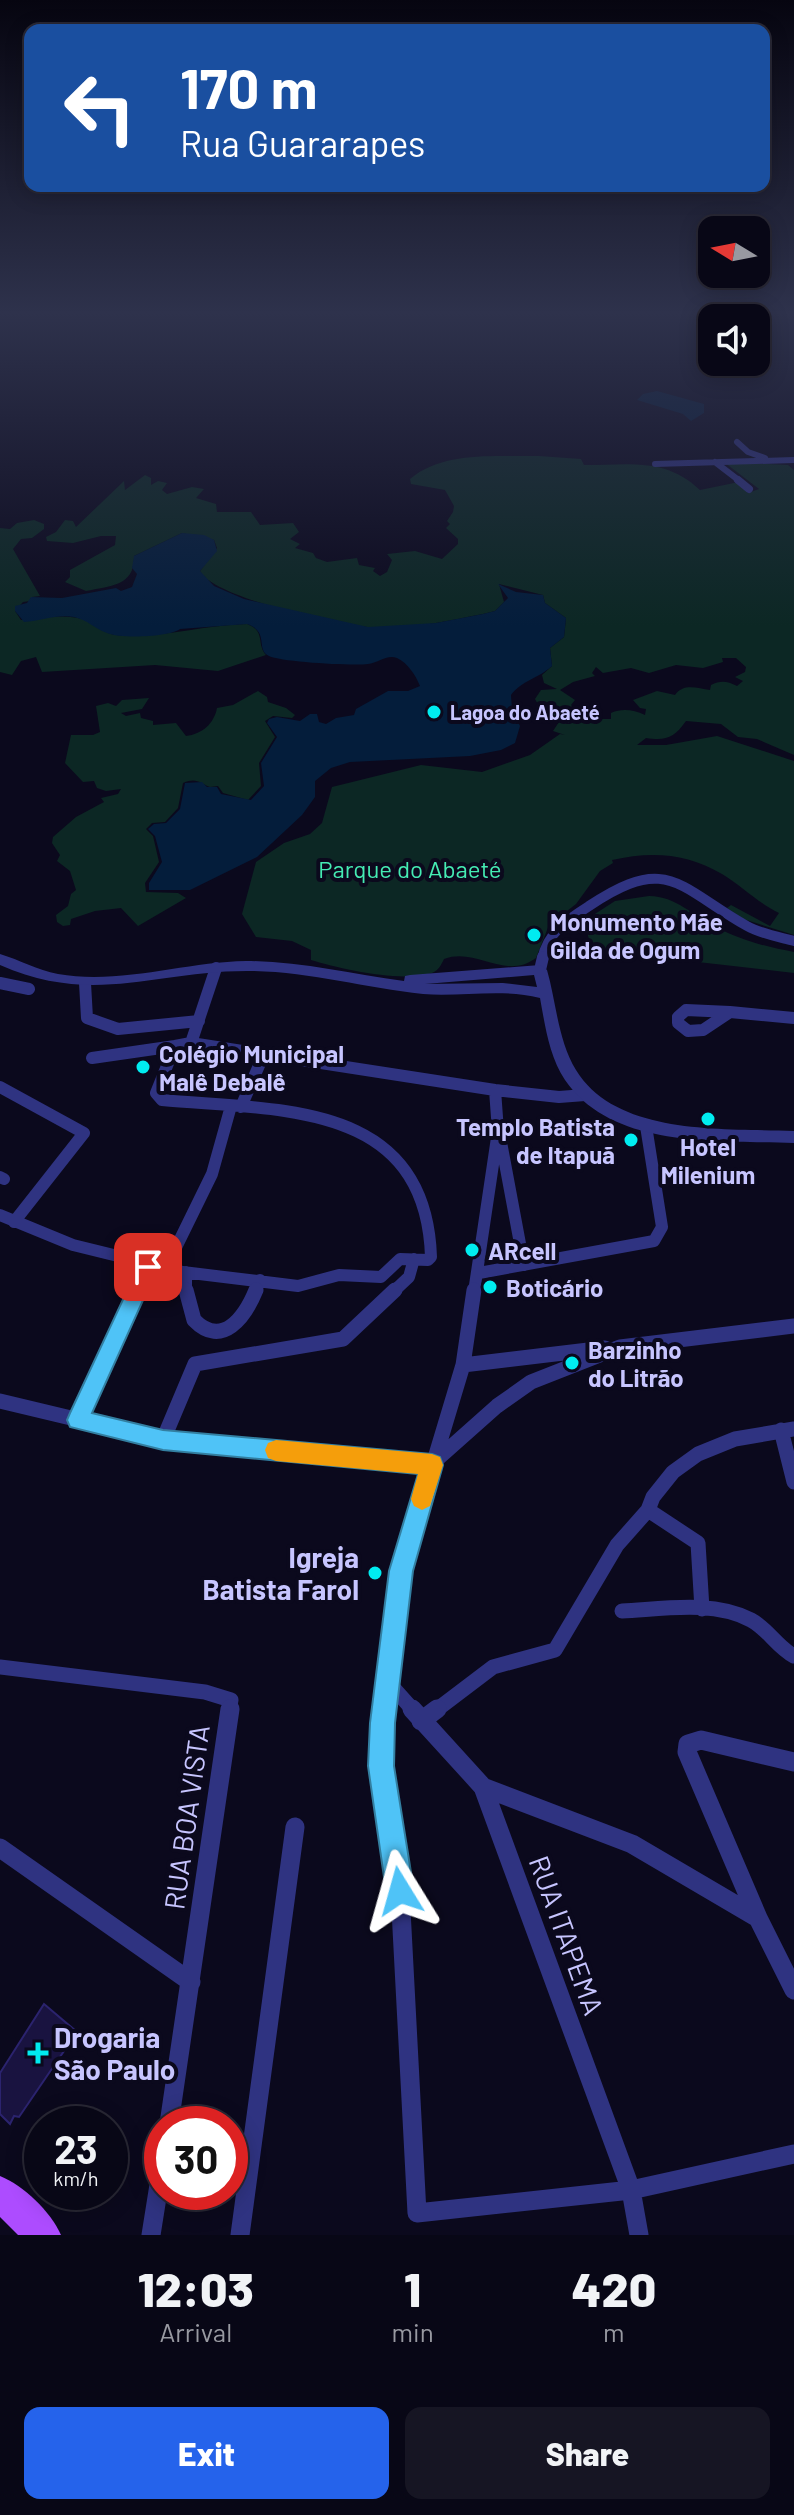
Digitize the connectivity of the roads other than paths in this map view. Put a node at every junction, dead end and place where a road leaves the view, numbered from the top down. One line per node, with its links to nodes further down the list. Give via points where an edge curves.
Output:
1 (794, 460): 2 (street)
2 (715, 462): 3 (street); 4 (street)
3 (655, 464)
4 (749, 489)
5 (794, 941): 8 (street, via 750,928 681,882 647,878 617,887 563,923 546,943)
6 (0, 959): 10 (street, via 35,974)
7 (216, 968): 10 (street); 11 (street, via 266,967); 16 (street)
8 (540, 970): 11 (street); 13 (street)
9 (0, 983): 12 (street)
10 (85, 983): 16 (street, via 87,1018 115,1028)
11 (442, 984): 13 (street)
12 (29, 989)
13 (541, 992): 23 (street, via 570,1075)
14 (730, 1012): 15 (street)
15 (794, 1018)
16 (199, 1021): 17 (street)
17 (191, 1043): 18 (street); 19 (street)
18 (175, 1046): 20 (street); 24 (street, via 158,1097)
19 (264, 1054): 22 (street); 24 (street)
20 (92, 1058)
21 (0, 1087): 29 (street, via 84,1133)
22 (495, 1090): 23 (street); 26 (street)
23 (585, 1095): 25 (street)
24 (236, 1106): 30 (street, via 340,1121 387,1146 405,1166 427,1215 431,1250); 33 (street, via 212,1174)
25 (646, 1126): 27 (street); 31 (street, via 662,1227 659,1236 644,1245)
26 (498, 1131): 31 (street); 35 (street)
27 (794, 1137)
28 (0, 1215): 29 (street)
29 (14, 1222): 32 (street)
30 (421, 1259): 36 (street, via 400,1259 394,1270 369,1280 340,1275 298,1286); 43 (street, via 343,1339 198,1362)
31 (524, 1265): 35 (street)
32 (148, 1267): 33 (street); 41 (street)
33 (165, 1270): 34 (street)
34 (186, 1272): 36 (street); 36 (street, via 189,1311 195,1323 211,1333 225,1331 248,1312)
35 (479, 1273): 39 (street)
36 (260, 1280)
37 (794, 1326): 38 (street)
38 (620, 1347): 39 (street); 44 (street, via 531,1382)
39 (463, 1365): 44 (street)
40 (0, 1401): 41 (street)
41 (78, 1420): 43 (street)
42 (787, 1429): 45 (street); 46 (street, via 735,1439 698,1454 673,1472)
43 (163, 1440): 44 (street)
44 (432, 1465): 51 (street, via 401,1571)
45 (794, 1482)
46 (648, 1510): 47 (street, via 698,1543); 52 (street, via 617,1545 555,1650 493,1667)
47 (702, 1609): 48 (street); 49 (street, via 741,1615)
48 (622, 1611)
49 (790, 1654)
50 (0, 1667): 58 (street, RUA BOA VISTA, via 205,1692 231,1700)
51 (389, 1683): 52 (street, RUA ITAPEMA); 62 (street, via 381,1766 400,1891 417,2213)
52 (421, 1721): 54 (street, RUA ITAPEMA)
53 (794, 1762): 57 (street, via 701,1740 688,1744)
54 (483, 1787): 57 (street, via 632,1844); 62 (street, RUA ITAPEMA)
55 (295, 1827): 67 (street)
56 (0, 1848): 58 (street)
57 (758, 1918): 59 (street)
58 (191, 1982): 60 (street, RUA BOA VISTA)
59 (794, 1990)
60 (172, 2106)
61 (794, 2154): 62 (street)
62 (631, 2190): 68 (street, RUA ITAPEMA)
63 (0, 2193): 65 (main road)
64 (155, 2210): 66 (street)
65 (43, 2235)
66 (151, 2235)
67 (240, 2235)
68 (639, 2235)

